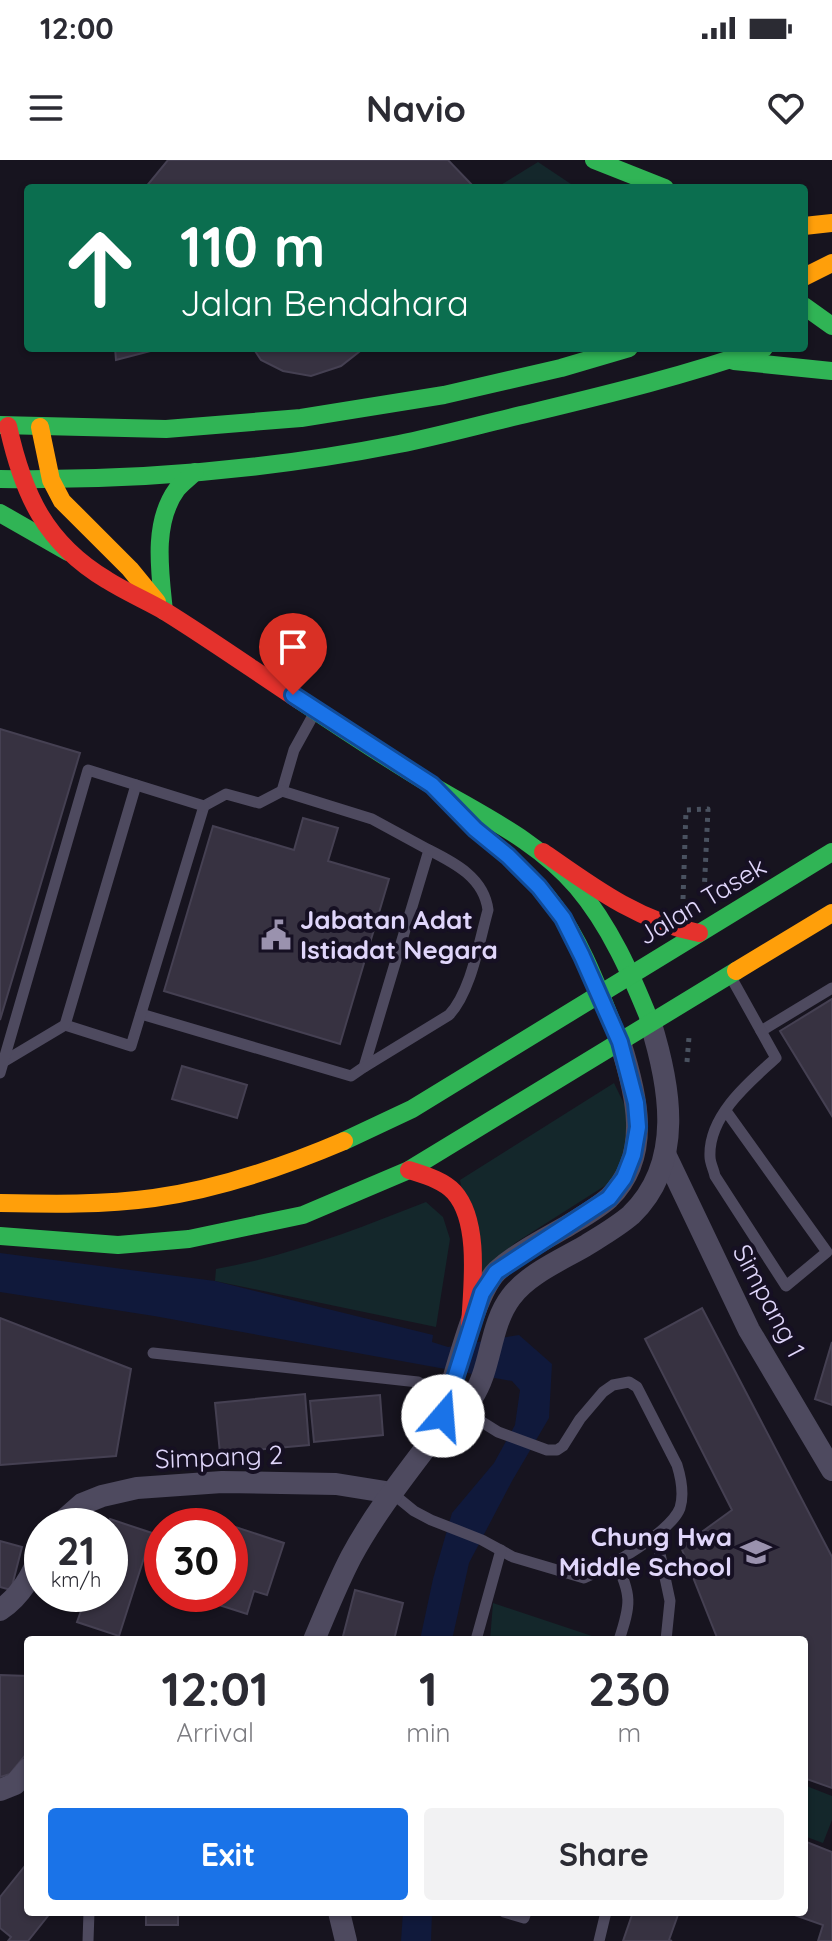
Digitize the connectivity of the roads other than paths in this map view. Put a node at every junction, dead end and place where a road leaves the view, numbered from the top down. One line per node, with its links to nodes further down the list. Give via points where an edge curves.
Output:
1 (591, 160): 2 (main road); 3 (main road)
2 (624, 184)
3 (654, 184)
4 (832, 223): 5 (main road)
5 (808, 226)
6 (832, 263): 7 (main road)
7 (808, 275)
8 (808, 308): 9 (main road)
9 (829, 319): 10 (main road)
10 (808, 327)
11 (615, 352): 16 (main road, via 444,395 301,418 166,429)
12 (753, 352): 13 (main road)
13 (730, 360): 14 (main road); 17 (main road, via 383,447)
14 (832, 371)
15 (4, 426): 16 (main road); 19 (main road)
16 (40, 427): 20 (main road)
17 (195, 472): 20 (main road); 23 (main road, via 177,489 159,547)
18 (0, 479): 19 (main road)
19 (20, 480): 20 (main road); 22 (main road, via 48,530)
20 (51, 480): 23 (main road, via 62,501)
21 (0, 513): 22 (main road)
22 (68, 552): 23 (main road, via 117,588)
23 (164, 611): 24 (main road)
24 (316, 710): 26 (main road); 27 (lane, via 294,750)
25 (136, 785): 28 (lane); 40 (lane); 44 (lane, via 88,770)
26 (432, 785): 30 (main road); 37 (main road, via 539,887 563,918)
27 (282, 791): 28 (lane, via 259,803 226,794); 29 (lane, via 372,819)
28 (204, 806): 38 (lane)
29 (429, 850): 43 (lane); 43 (lane, via 470,875 486,899 488,910 465,988 449,1015)
30 (543, 852): 33 (main road, via 635,916); 35 (main road, via 584,897)
31 (832, 852): 33 (main road, Jalan Tasek)
32 (832, 913): 34 (main road)
33 (699, 933): 35 (main road, Jalan Tasek)
34 (729, 974): 39 (main road); 41 (lane)
35 (631, 975): 37 (main road, Jalan Tasek); 39 (main road)
36 (832, 988): 41 (lane)
37 (600, 995): 42 (main road); 48 (main road, Jalan Tasek, via 412,1109 345,1143 259,1175 174,1195)
38 (141, 1014): 40 (lane, via 131,1046); 43 (lane, via 351,1076)
39 (650, 1021): 42 (main road); 46 (street, via 667,1083)
40 (65, 1025): 44 (lane)
41 (761, 1031): 45 (lane, via 776,1058)
42 (620, 1042): 47 (main road); 50 (street, via 638,1127 624,1178 609,1198 496,1272)
43 (364, 1067)
44 (2, 1068)
45 (726, 1111): 45 (lane, via 827,1252 786,1286 715,1176 710,1156)
46 (665, 1154): 52 (street, via 653,1187 632,1214 513,1295 478,1386); 53 (street, Simpang 1, via 749,1330)
47 (409, 1170): 49 (main road, via 303,1215 189,1239 118,1245); 50 (main road, via 454,1193 467,1213)
48 (0, 1203)
49 (0, 1236)
50 (470, 1326): 52 (street, via 455,1378)
51 (153, 1353): 52 (lane, via 418,1382)
52 (456, 1404): 54 (street); 56 (lane, via 498,1432 557,1450 603,1392 629,1382 637,1387 682,1479 681,1506)
53 (832, 1470)
54 (392, 1493): 55 (street, Simpang 2, via 336,1484 222,1482 137,1488); 57 (lane, via 431,1520); 61 (street, via 352,1556)
55 (77, 1508)
56 (656, 1535): 58 (lane); 64 (lane, via 670,1601)
57 (501, 1550): 58 (lane, via 584,1578); 62 (lane)
58 (615, 1560): 63 (lane, via 629,1598)
59 (24, 1587): 60 (street)
60 (0, 1610)
61 (316, 1636)
62 (477, 1636)
63 (620, 1636)
64 (666, 1636)
65 (24, 1774): 66 (street)
66 (0, 1790)
67 (89, 1916): 70 (lane)
68 (340, 1916): 71 (street)
69 (605, 1916): 72 (lane)
70 (88, 1941)
71 (346, 1941)
72 (599, 1941)

